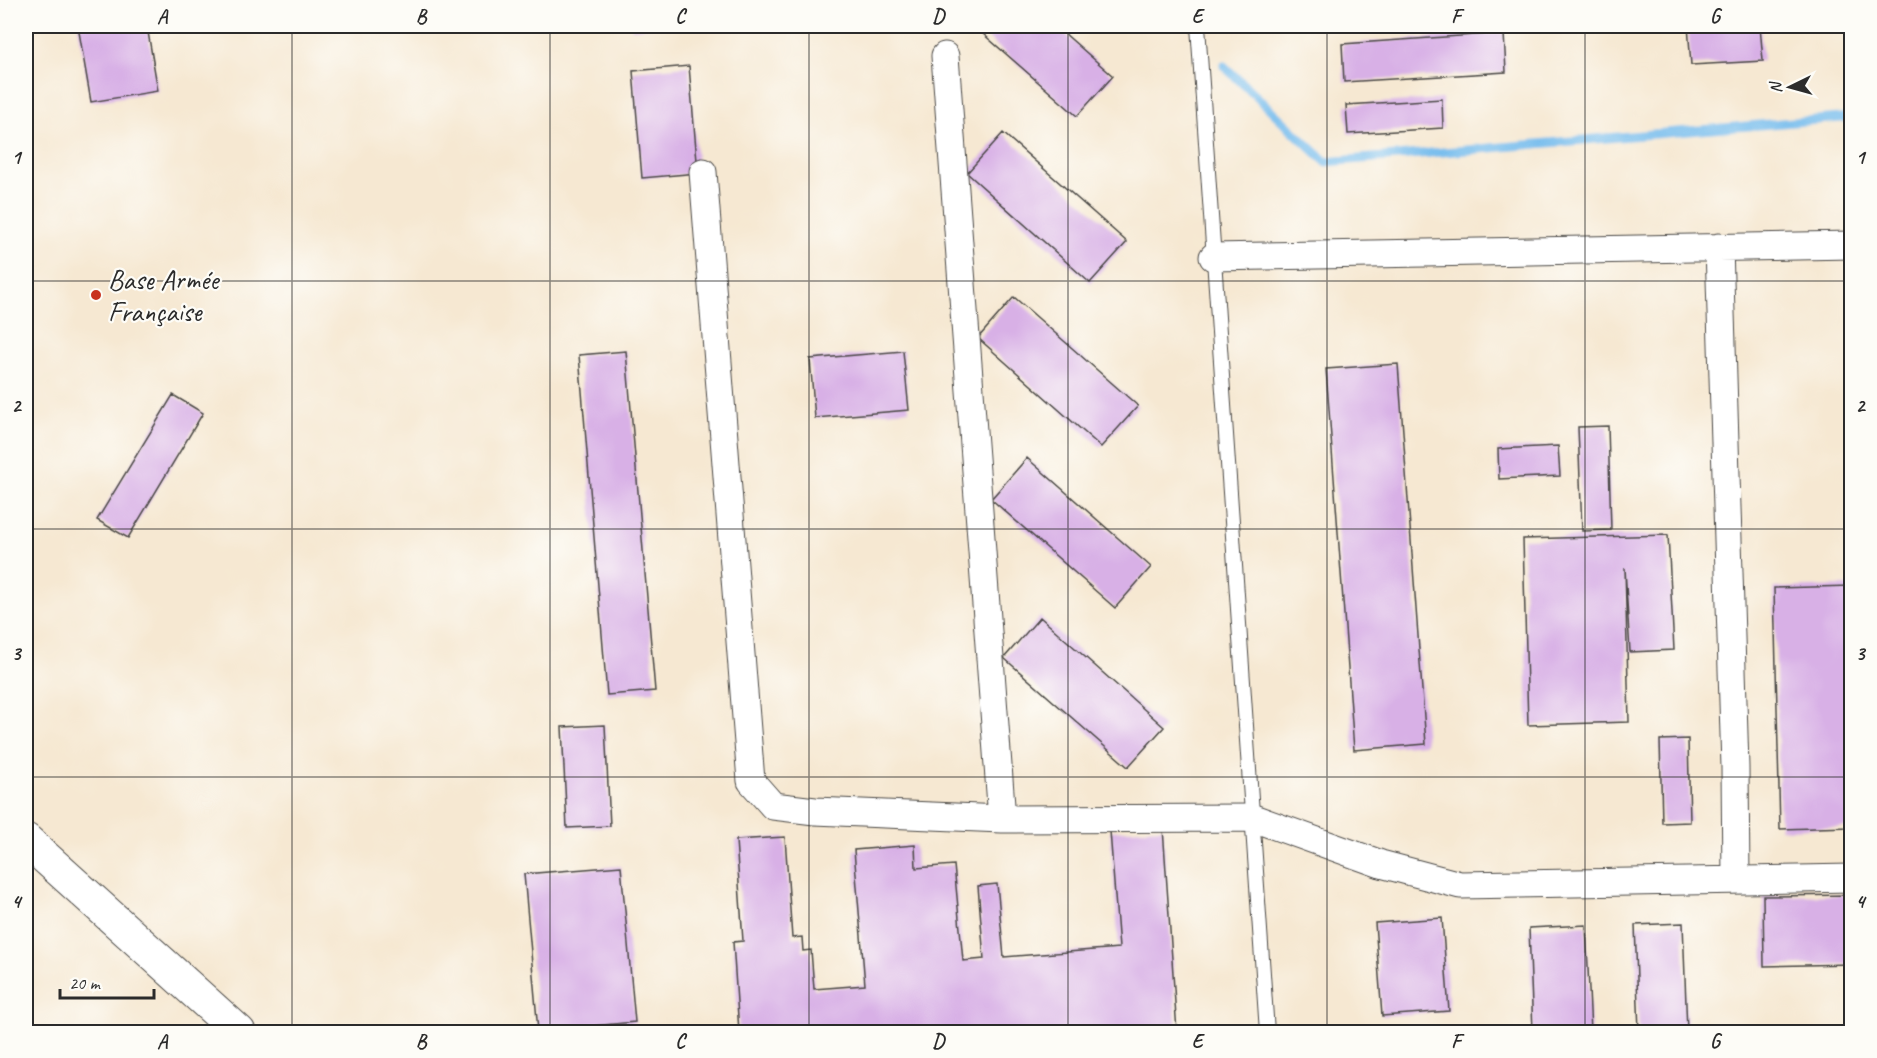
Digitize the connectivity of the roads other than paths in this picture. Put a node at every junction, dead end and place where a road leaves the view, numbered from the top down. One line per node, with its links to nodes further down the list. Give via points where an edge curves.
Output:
1 (1198, 26): 6 (lane)
2 (945, 56): 8 (street)
3 (703, 172): 8 (street, via 751,781 773,806)
4 (1851, 245): 5 (street)
5 (1719, 247): 6 (street); 11 (street)
6 (1213, 256): 7 (lane)
7 (1253, 818): 8 (street); 11 (street, via 1381,864 1460,885); 13 (lane)
8 (1002, 819)
9 (26, 840): 12 (main road)
10 (1851, 878): 11 (street)
11 (1736, 880)
12 (239, 1032)
13 (1266, 1032)

